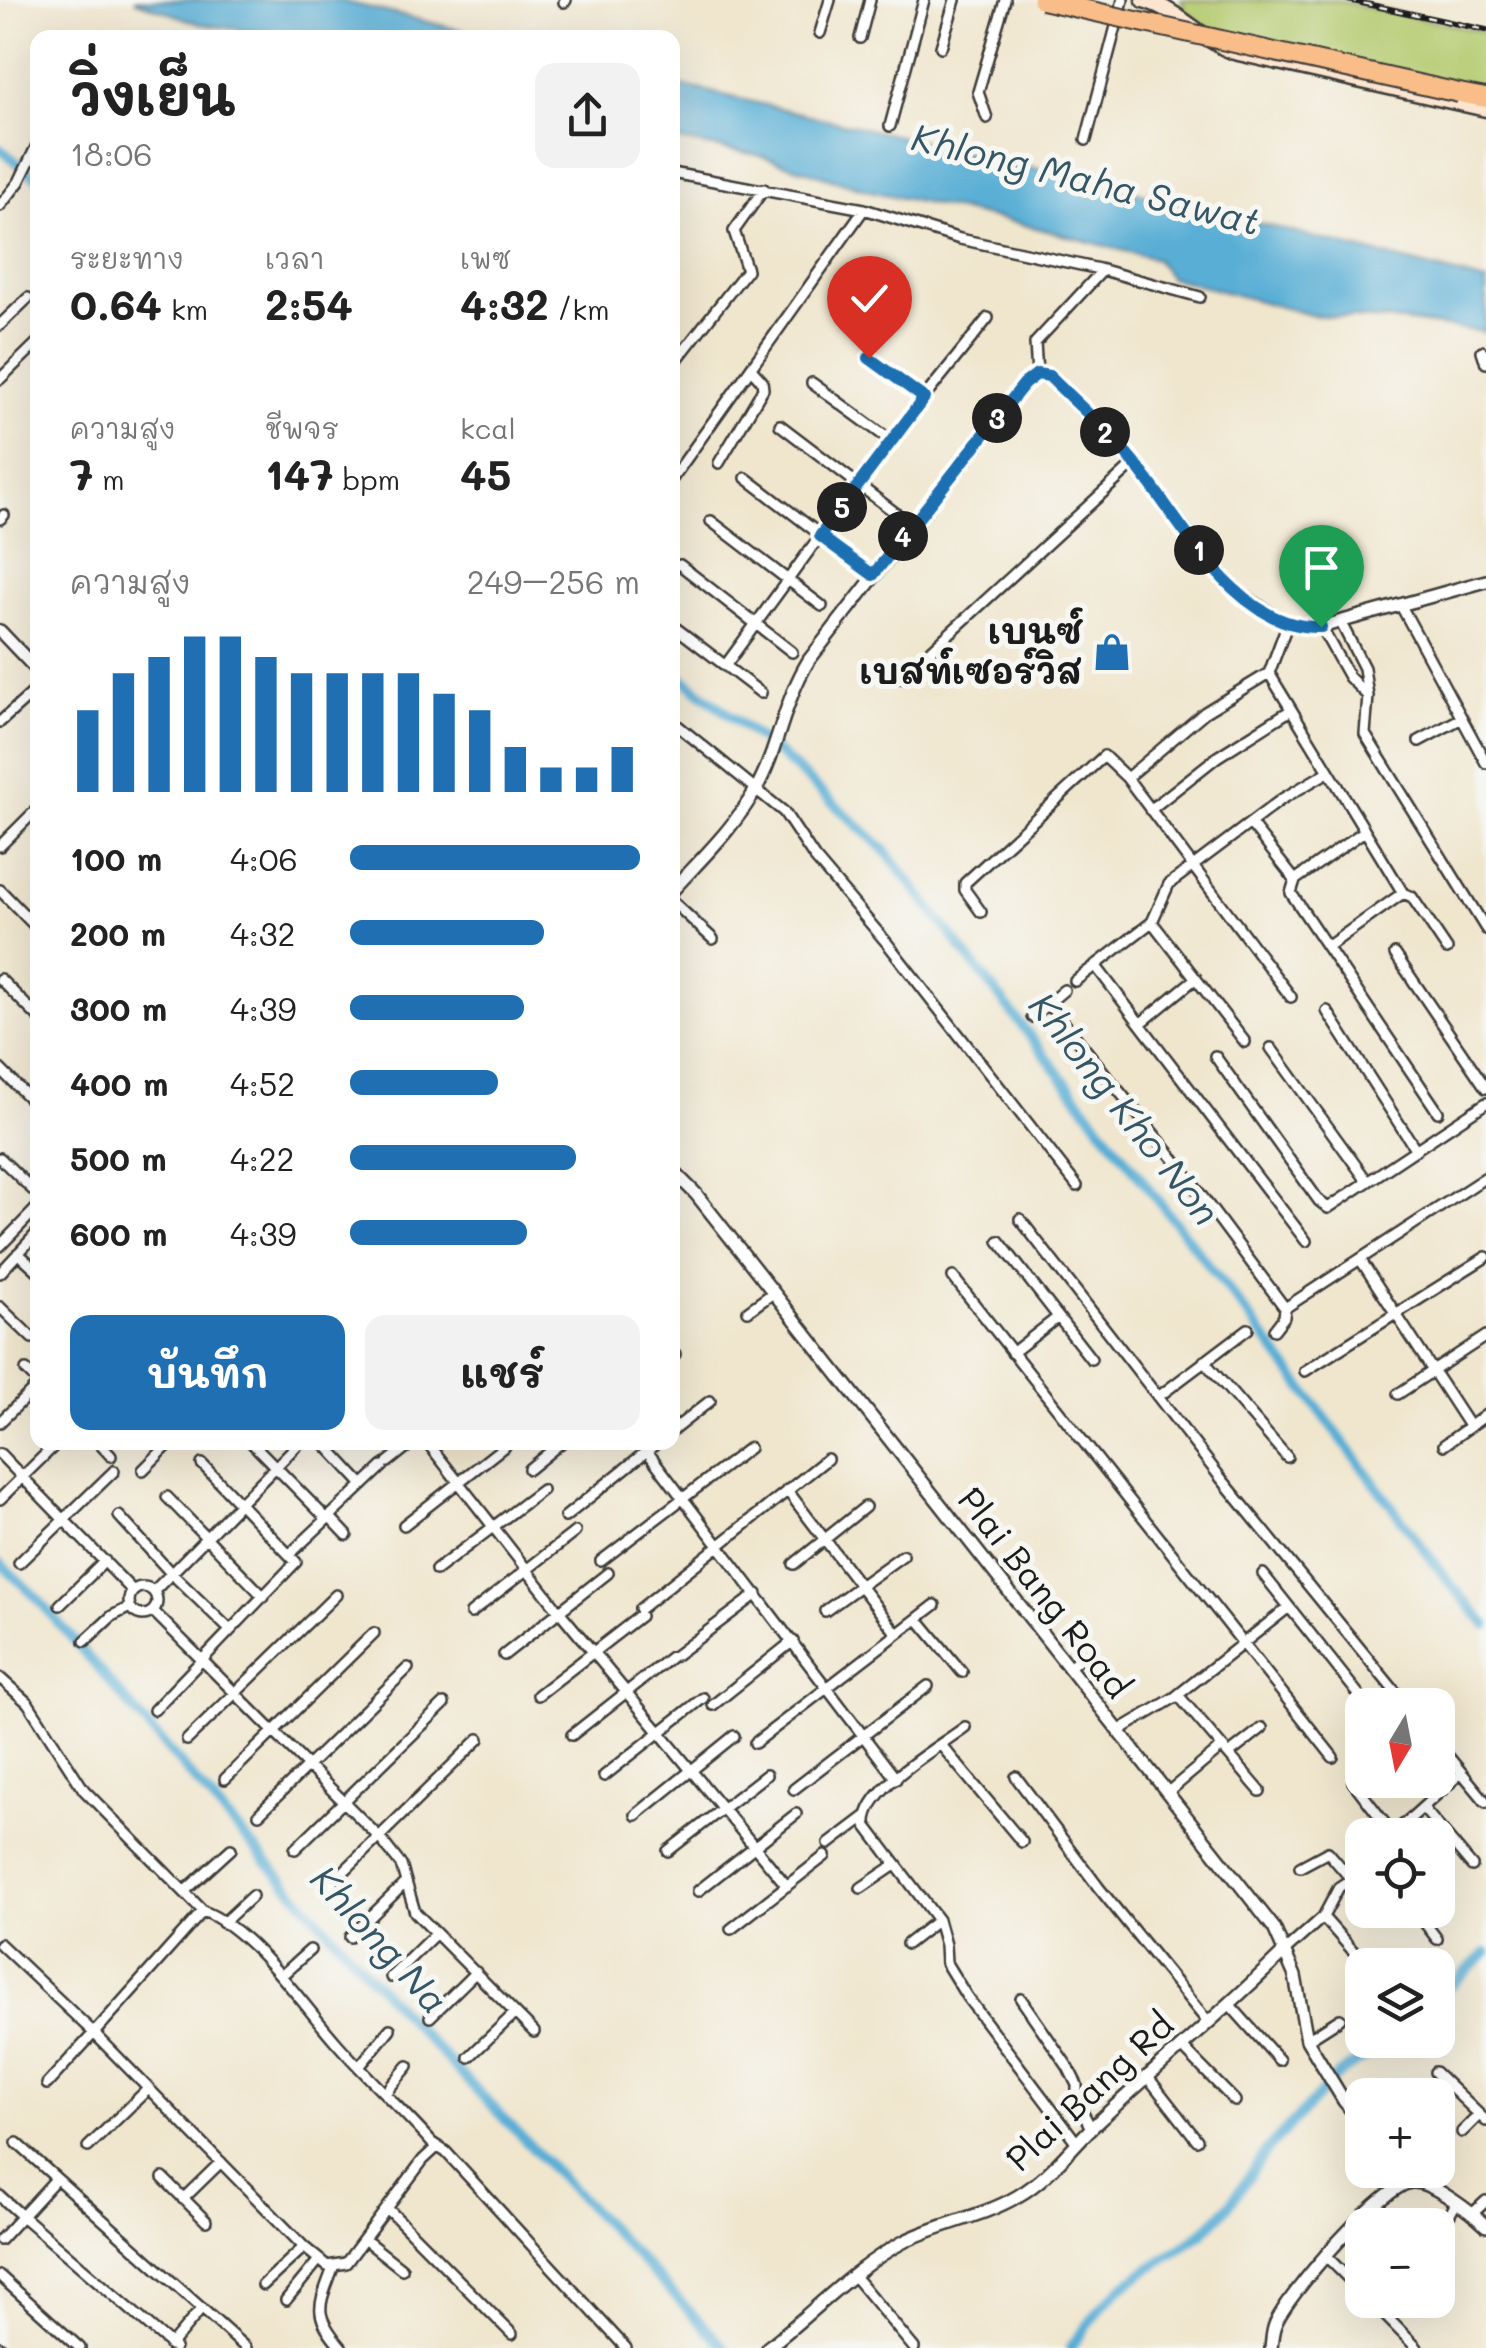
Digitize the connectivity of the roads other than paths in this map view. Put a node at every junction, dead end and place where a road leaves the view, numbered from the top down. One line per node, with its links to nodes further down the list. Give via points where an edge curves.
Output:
1 (830, 0): 9 (street)
2 (870, 0): 10 (street)
3 (924, 0): 15 (street)
4 (955, 0): 11 (street)
5 (1005, 0): 14 (street, via 978,92)
6 (1042, 0): 12 (highway, bridge)
7 (1123, 0): 16 (street)
8 (1144, 0): 13 (main road, via 1234,52)
9 (820, 33)
10 (860, 38)
11 (941, 47)
12 (1486, 98)
13 (1486, 108)
14 (987, 118)
15 (890, 126)
16 (1086, 140)
17 (30, 156): 20 (street)
18 (680, 174): 19 (street)
19 (764, 189): 21 (street); 29 (street, via 734,230 747,270)
20 (0, 206)
21 (864, 209): 22 (street); 32 (street)
22 (1100, 272): 23 (street); 33 (street, via 1036,343)
23 (1200, 296)
24 (28, 298): 26 (street)
25 (988, 318): 36 (street)
26 (0, 325)
27 (30, 350): 34 (street)
28 (1482, 351): 31 (street)
29 (680, 356)
30 (869, 358): 36 (street)
31 (1486, 363)
32 (751, 369): 39 (street, via 762,390); 41 (street)
33 (1037, 374): 40 (street, via 1049,376); 48 (street)
34 (0, 379)
35 (812, 383): 38 (street)
36 (924, 398): 38 (street)
37 (780, 425): 43 (street)
38 (890, 440): 43 (street)
39 (718, 463)
40 (1135, 463): 55 (street, via 1216,570); 63 (street)
41 (680, 468)
42 (746, 478): 46 (street)
43 (858, 486): 44 (street); 46 (street)
44 (897, 514)
45 (711, 521): 49 (street)
46 (820, 536): 48 (street); 49 (street)
47 (680, 565): 54 (street)
48 (873, 575): 75 (street, via 799,676)
49 (788, 580): 52 (street); 54 (street)
50 (1486, 580): 51 (street)
51 (1400, 604): 53 (street); 68 (street)
52 (822, 606)
53 (1340, 621): 56 (street); 66 (street, via 1364,668)
54 (756, 624): 59 (street); 61 (street)
55 (1287, 625): 56 (street); 62 (street)
56 (1321, 627): 66 (street, via 1349,677)
57 (0, 631): 60 (street)
58 (680, 632): 61 (street)
59 (792, 652)
60 (30, 663)
61 (725, 666): 64 (street)
62 (1269, 673): 67 (street); 74 (street, via 1206,712)
63 (900, 678)
64 (761, 693)
65 (30, 695): 69 (street)
66 (1368, 696): 90 (street, via 1366,734)
67 (1291, 710): 73 (street); 76 (street)
68 (1460, 718): 71 (street); 72 (street)
69 (0, 722)
70 (680, 728): 75 (street)
71 (1419, 741)
72 (1486, 763)
73 (1328, 772): 78 (street); 79 (street)
74 (1126, 778): 76 (street); 87 (street, via 1107,757 1097,759 965,882)
75 (756, 790): 83 (street); 119 (street, via 784,812)
76 (1150, 810): 81 (street)
77 (30, 816): 80 (street)
78 (1250, 823): 81 (street); 82 (street)
79 (1364, 832): 82 (street); 85 (street)
80 (0, 846)
81 (1193, 866): 89 (street, via 1169,884); 100 (street)
82 (1296, 880): 92 (street, via 1291,893)
83 (680, 882)
84 (0, 890): 88 (street)
85 (1404, 894): 92 (street); 93 (street, via 1412,896)
86 (680, 908): 91 (street)
87 (981, 912)
88 (30, 922)
89 (1152, 922): 95 (street); 97 (street)
90 (1486, 929)
91 (713, 939)
92 (1327, 946): 113 (street)
93 (1447, 949)
94 (1395, 954): 110 (street)
95 (1095, 966): 98 (street); 105 (street)
96 (0, 978): 102 (street)
97 (1196, 978): 105 (street); 106 (street)
98 (1075, 981)
99 (1064, 990): 101 (street)
100 (1291, 997)
101 (1048, 1003): 104 (street); 135 (street)
102 (30, 1009)
103 (1327, 1011): 114 (street)
104 (1032, 1017)
105 (1140, 1024): 125 (street)
106 (1245, 1042)
107 (1272, 1048): 118 (street)
108 (1215, 1056): 118 (street, via 1324,1206 1333,1207)
109 (0, 1069): 111 (street)
110 (1486, 1088)
111 (30, 1100)
112 (1486, 1104): 114 (street)
113 (1438, 1112)
114 (1416, 1150): 118 (street)
115 (0, 1158): 120 (street)
116 (1486, 1177): 129 (street)
117 (680, 1178): 133 (street, Plai Bang Road)
118 (1367, 1181)
119 (1078, 1186)
120 (30, 1187)
121 (30, 1215): 126 (street)
122 (1020, 1220): 152 (street)
123 (30, 1240): 127 (street)
124 (999, 1241): 138 (street)
125 (1306, 1241)
126 (0, 1246)
127 (18, 1252): 130 (street); 131 (street)
128 (1486, 1257): 137 (street)
129 (1360, 1259): 135 (street); 137 (street)
130 (30, 1263)
131 (0, 1273)
132 (953, 1278): 143 (street)
133 (774, 1293): 136 (street); 238 (street, Plai Bang Road)
134 (0, 1307): 141 (street)
135 (1285, 1308): 140 (street)
136 (748, 1312)
137 (1396, 1316): 147 (street); 148 (street)
138 (1058, 1317): 143 (street); 144 (street)
139 (1248, 1330): 145 (street)
140 (1274, 1330)
141 (30, 1336)
142 (1486, 1336): 147 (street)
143 (1012, 1352): 232 (street)
144 (1091, 1359)
145 (1204, 1362): 152 (street); 173 (street)
146 (26, 1370): 149 (street)
147 (1434, 1370): 151 (street); 157 (street)
148 (1305, 1371)
149 (30, 1374)
150 (30, 1391): 155 (street)
151 (1398, 1394)
152 (1158, 1397): 244 (street)
153 (710, 1402): 156 (street)
154 (1486, 1415): 157 (street)
155 (0, 1422)
156 (680, 1425)
157 (1469, 1426): 158 (street)
158 (1444, 1445)
159 (749, 1448): 186 (street)
160 (50, 1450): 180 (street)
161 (105, 1450): 172 (street)
162 (163, 1450): 178 (street)
163 (259, 1450): 176 (street)
164 (292, 1450): 176 (street)
165 (330, 1450): 182 (street)
166 (403, 1450): 182 (street)
167 (434, 1450): 181 (street)
168 (499, 1450): 181 (street)
169 (552, 1450): 177 (street)
170 (647, 1452): 186 (street); 191 (street)
171 (0, 1454): 180 (street)
172 (111, 1456)
173 (1287, 1457)
174 (828, 1459): 184 (street)
175 (202, 1464): 188 (street)
176 (276, 1467): 188 (street); 192 (street)
177 (529, 1469)
178 (144, 1470)
179 (114, 1471): 193 (street)
180 (23, 1477): 187 (street); 193 (street)
181 (457, 1482): 194 (street); 195 (street)
182 (363, 1485): 192 (street)
183 (542, 1490): 195 (street)
184 (787, 1490): 199 (street); 200 (street)
185 (167, 1497): 198 (street)
186 (684, 1499): 200 (street); 203 (street)
187 (0, 1500)
188 (241, 1502): 198 (street); 201 (street)
189 (865, 1507): 199 (street)
190 (119, 1516): 209 (street)
191 (565, 1516)
192 (328, 1518): 197 (street); 201 (street)
193 (64, 1519): 204 (street); 205 (street)
194 (404, 1526)
195 (493, 1527): 207 (street); 208 (street)
196 (575, 1532): 208 (street)
197 (347, 1535)
198 (205, 1539): 209 (street); 217 (street)
199 (825, 1539): 206 (street); 212 (street)
200 (719, 1546): 215 (street); 233 (street)
201 (290, 1554): 217 (street, via 295,1564)
202 (903, 1555): 212 (street)
203 (601, 1560)
204 (105, 1561): 213 (street); 218 (street)
205 (19, 1563)
206 (794, 1564)
207 (436, 1570)
208 (526, 1570): 222 (street); 225 (street)
209 (170, 1572): 214 (street); 227 (street)
210 (608, 1573): 222 (street)
211 (1264, 1574): 220 (street)
212 (860, 1586): 223 (street); 229 (street)
213 (133, 1591): 214 (street); 221 (street)
214 (154, 1591): 224 (street)
215 (756, 1594): 231 (street); 246 (street)
216 (336, 1595): 245 (street)
217 (264, 1597): 227 (street)
218 (60, 1605)
219 (935, 1605): 226 (street)
220 (1290, 1606): 232 (street); 243 (street)
221 (130, 1607): 224 (street, via 143,1616); 230 (street)
222 (559, 1610): 233 (street); 234 (street)
223 (826, 1611)
224 (154, 1612): 236 (street)
225 (470, 1613)
226 (918, 1618): 229 (street); 239 (street)
227 (230, 1630): 236 (street)
228 (374, 1633): 256 (street)
229 (897, 1634): 242 (street)
230 (84, 1641)
231 (793, 1641): 242 (street); 251 (street)
232 (1242, 1644): 248 (street); 266 (street)
233 (593, 1652): 246 (street); 247 (street)
234 (504, 1655)
235 (1081, 1657): 238 (street)
236 (202, 1660): 245 (street); 252 (street)
237 (408, 1668): 268 (street)
238 (1068, 1668): 257 (street, Plai Bang Road)
239 (962, 1672)
240 (0, 1678): 309 (street, via 28,1702 84,1790)
241 (928, 1686): 258 (street)
242 (829, 1688): 258 (street); 263 (street)
243 (1354, 1688)
244 (1392, 1688)
245 (236, 1692): 256 (street); 262 (street)
246 (627, 1692): 255 (street); 259 (street)
247 (538, 1695)
248 (1178, 1695): 257 (street); 265 (street)
249 (703, 1698): 255 (street)
250 (444, 1704): 282 (street)
251 (713, 1705)
252 (154, 1710)
253 (965, 1727): 264 (street)
254 (1262, 1728): 265 (street)
255 (660, 1730): 269 (street); 272 (street)
256 (274, 1731): 268 (street); 276 (street)
257 (1118, 1731): 279 (street, Plai Bang Road)
258 (866, 1735): 274 (street); 277 (street)
259 (572, 1736)
260 (734, 1736): 269 (street)
261 (479, 1739): 292 (street)
262 (187, 1740)
263 (755, 1743)
264 (941, 1745): 274 (street); 293 (street)
265 (1225, 1750): 278 (street); 279 (street)
266 (1333, 1757)
267 (1455, 1765): 270 (street)
268 (308, 1766): 282 (street); 286 (street)
269 (692, 1770): 284 (street); 287 (street)
270 (1461, 1773): 275 (street); 283 (street)
271 (766, 1775): 284 (street)
272 (604, 1776)
273 (1016, 1777): 334 (street)
274 (896, 1778): 289 (street)
275 (1455, 1778)
276 (225, 1779)
277 (794, 1789)
278 (1260, 1791)
279 (1167, 1793): 325 (street, Plai Bang Road)
280 (1365, 1798): 290 (street)
281 (1433, 1798): 285 (street)
282 (344, 1802): 292 (street); 297 (street)
283 (1486, 1802)
284 (724, 1808): 295 (street); 298 (street)
285 (1422, 1808): 291 (street); 301 (street)
286 (259, 1814)
287 (636, 1814)
288 (796, 1814): 295 (street)
289 (866, 1816): 294 (street); 300 (street)
290 (1381, 1818)
291 (1411, 1818)
292 (378, 1837): 305 (street, via 396,1856); 306 (street)
293 (1022, 1842)
294 (829, 1844)
295 (755, 1847): 307 (street); 310 (street)
296 (231, 1849): 309 (street)
297 (295, 1850)
298 (668, 1851)
299 (825, 1856): 307 (street)
300 (896, 1865): 308 (street); 314 (street)
301 (1472, 1866)
302 (1300, 1867): 303 (street, via 1328,1852)
303 (1345, 1872)
304 (1345, 1883): 313 (street)
305 (405, 1884): 318 (street, via 415,1912); 319 (street)
306 (330, 1885)
307 (786, 1886): 317 (street)
308 (861, 1888)
309 (185, 1891): 312 (street)
310 (698, 1891)
311 (252, 1896): 315 (street)
312 (202, 1910): 315 (street); 337 (street)
313 (1323, 1917): 323 (street); 325 (street)
314 (938, 1920): 322 (street); 356 (street, via 946,1963 966,1997)
315 (223, 1922): 327 (street)
316 (1429, 1928): 320 (street)
317 (731, 1930)
318 (436, 1933): 326 (street); 328 (street)
319 (350, 1937)
320 (1437, 1939)
321 (0, 1944): 337 (street)
322 (907, 1944)
323 (1350, 1948)
324 (310, 1950): 327 (street)
325 (1285, 1950): 330 (street, Plai Bang Rd); 338 (street, Plai Bang Road)
326 (476, 1972): 331 (street); 332 (street)
327 (281, 1976): 342 (street)
328 (390, 1978)
329 (1022, 1999): 352 (street, via 1078,2085 1077,2102)
330 (1230, 2005): 334 (street, Plai Bang Rd); 341 (street)
331 (515, 2012): 336 (street); 340 (street)
332 (430, 2017)
333 (1340, 2019): 338 (street)
334 (1207, 2021): 339 (street, Plai Bang Rd)
335 (390, 2028): 342 (street)
336 (534, 2032)
337 (94, 2033): 346 (street); 347 (street)
338 (1307, 2040): 350 (street, Plai Bang Road)
339 (1183, 2048): 345 (street, Plai Bang Rd); 349 (street)
340 (470, 2057)
341 (1279, 2060)
342 (360, 2066): 348 (street)
343 (408, 2066): 348 (street)
344 (1435, 2072): 351 (street)
345 (1147, 2076): 352 (street, Plai Bang Rd); 354 (street)
346 (47, 2084)
347 (148, 2088): 358 (street); 359 (street)
348 (386, 2092): 357 (street)
349 (1235, 2102)
350 (1345, 2102)
351 (1483, 2118): 353 (street)
352 (1091, 2128): 356 (street, Plai Bang Rd)
353 (1462, 2132)
354 (1198, 2140)
355 (17, 2143): 361 (street)
356 (1077, 2143): 383 (street, Plai Bang Rd, via 1019,2196 905,2241)
357 (438, 2147): 368 (street); 393 (street)
358 (88, 2148)
359 (220, 2162): 365 (street); 376 (street)
360 (163, 2178): 365 (street)
361 (56, 2179): 371 (street); 386 (street)
362 (1400, 2188): 377 (street, via 1380,2198)
363 (1431, 2188): 367 (street)
364 (0, 2196): 371 (street)
365 (184, 2199): 372 (street)
366 (1486, 2201): 370 (street)
367 (1456, 2203): 369 (street); 370 (street)
368 (387, 2208): 374 (street); 388 (street)
369 (1453, 2208)
370 (1472, 2214): 373 (street)
371 (22, 2216): 375 (street); 389 (street)
372 (206, 2221)
373 (1486, 2226)
374 (364, 2239): 379 (street, via 346,2263); 380 (street)
375 (0, 2240)
376 (304, 2247): 378 (street); 384 (street)
377 (1326, 2256): 381 (street); 396 (street, via 1275,2323)
378 (318, 2262): 379 (street); 385 (street)
379 (334, 2266): 392 (street, via 319,2317)
380 (402, 2269)
381 (1345, 2275)
382 (0, 2276): 390 (street)
383 (854, 2276): 394 (street, Plai Bang Rd); 395 (street)
384 (263, 2286)
385 (286, 2300)
386 (202, 2308): 389 (street); 391 (street)
387 (1388, 2318): 397 (street)
388 (512, 2334)
389 (172, 2347)
390 (80, 2348)
391 (246, 2348)
392 (342, 2348)
393 (626, 2348)
394 (768, 2348)
395 (914, 2348)
396 (1271, 2348)
397 (1417, 2348)

